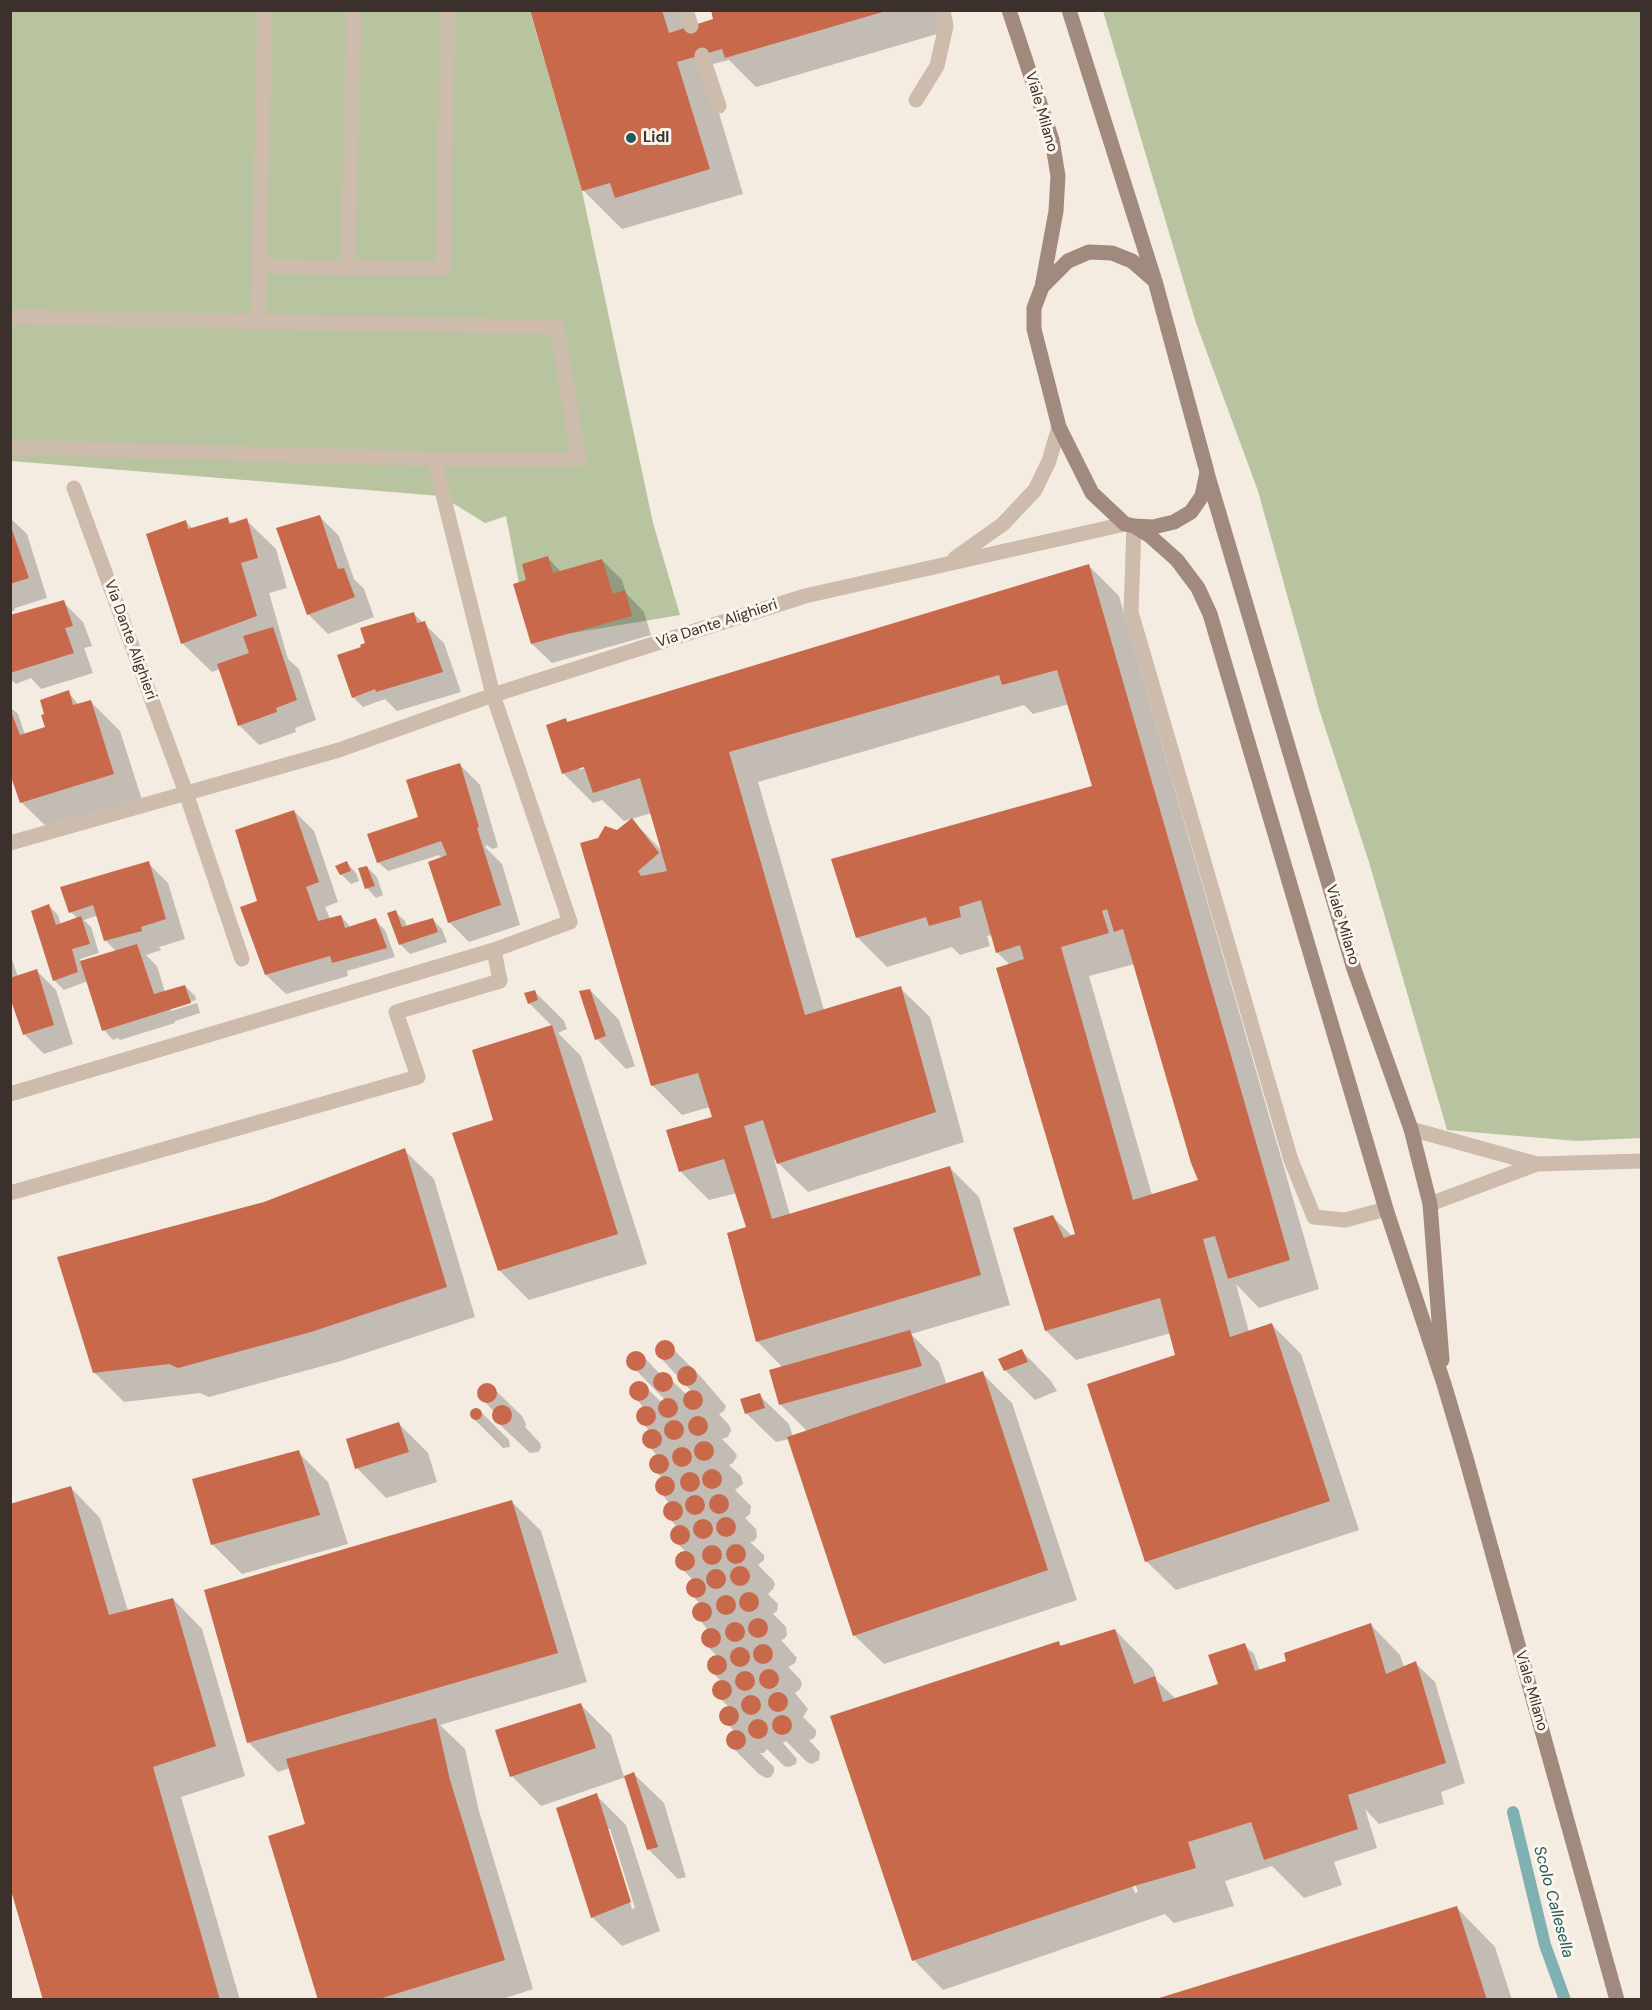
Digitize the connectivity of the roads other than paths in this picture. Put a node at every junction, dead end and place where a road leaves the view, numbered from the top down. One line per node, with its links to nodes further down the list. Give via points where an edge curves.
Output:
1 (265, 10): 12 (street)
2 (354, 10): 13 (street)
3 (448, 10): 13 (street, via 443,269)
4 (686, 10): 8 (street)
5 (943, 10): 10 (street, via 946,26 937,66)
6 (1009, 10): 15 (main road, Viale Milano, via 1052,140 1058,176 1056,211)
7 (1069, 10): 14 (main road, Viale Milano)
8 (692, 26)
9 (702, 55): 11 (street)
10 (916, 100)
11 (719, 106)
12 (260, 266): 13 (street); 17 (street)
13 (348, 267)
14 (1155, 281): 15 (main road, Viale Milano, via 1132,261 1112,253 1089,252 1068,261); 21 (main road, Viale Milano)
15 (1042, 287): 18 (main road, Viale Milano, via 1034,308 1034,329)
16 (10, 317): 17 (street)
17 (258, 321): 20 (street, via 557,327 579,459)
18 (1059, 427): 23 (main road, Viale Milano, via 1092,493); 24 (street, Via Dante Alighieri, via 1035,490 1003,524)
19 (10, 447): 20 (street)
20 (434, 459): 25 (street)
21 (1207, 472): 23 (main road, via 1202,496 1191,512 1174,522 1153,527); 31 (main road, Viale Milano, via 1354,969)
22 (74, 488): 26 (street, Via Dante Alighieri)
23 (1130, 525): 24 (street, Via Dante Alighieri); 36 (main road, Viale Milano, via 1150,536 1182,566 1210,614); 36 (street, via 1131,612 1291,1160 1314,1217 1345,1220)
24 (945, 565): 25 (street, Via Dante Alighieri, via 805,596)
25 (494, 695): 26 (street, Via Dante Alighieri, via 339,750); 28 (street, via 570,922)
26 (186, 793): 27 (street, Via Dante Alighieri); 29 (street, Via Dante Alighieri)
27 (10, 843)
28 (494, 950): 30 (street); 34 (street, via 500,981 396,1012 418,1077)
29 (242, 959)
30 (10, 1094)
31 (1411, 1129): 33 (street); 35 (main road, Viale Milano)
32 (1641, 1161): 33 (street)
33 (1537, 1164): 35 (street)
34 (10, 1193)
35 (1430, 1204): 37 (main road, Viale Milano)
36 (1386, 1209): 37 (main road, Viale Milano)
37 (1444, 1384): 38 (main road, Viale Milano)
38 (1617, 2000)

